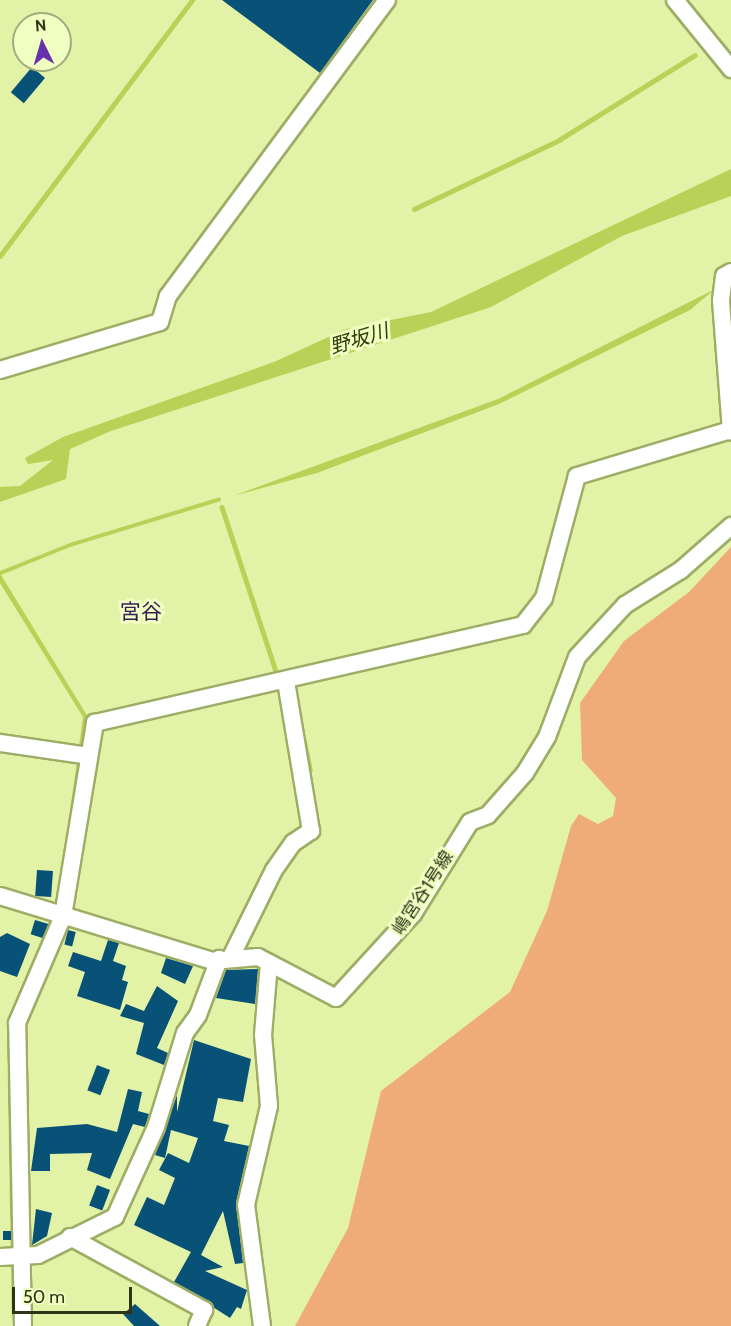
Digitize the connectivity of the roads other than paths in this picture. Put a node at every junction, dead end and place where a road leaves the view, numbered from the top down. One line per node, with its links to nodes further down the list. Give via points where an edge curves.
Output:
1 (387, 0): 5 (street, via 168,296 160,322)
2 (675, 0): 3 (street)
3 (728, 59)
4 (731, 272): 6 (street, via 724,276 721,301)
5 (0, 370)
6 (730, 431): 8 (street, via 577,476 544,598 523,625)
7 (731, 526): 14 (street, 嶋宮谷1号線, via 681,570 625,604 577,657 547,737 525,773 488,814 470,822 413,914 336,998)
8 (286, 681): 10 (street, via 95,723); 13 (street, via 311,831 293,843 274,870)
9 (0, 743): 10 (street)
10 (89, 756): 12 (street)
11 (0, 896): 12 (street, 嶋宮谷1号線)
12 (63, 916): 13 (street, 嶋宮谷1号線, via 161,948); 17 (street, via 17,1023)
13 (225, 958): 14 (street, 嶋宮谷1号線); 15 (street, via 198,1015 184,1033 156,1127 115,1216)
14 (268, 963): 20 (street, via 263,1035 269,1106 246,1204)
15 (70, 1237): 17 (street); 19 (street, via 204,1310)
16 (0, 1257): 17 (street)
17 (18, 1259): 18 (street)
18 (23, 1326)
19 (197, 1326)
20 (262, 1326)

